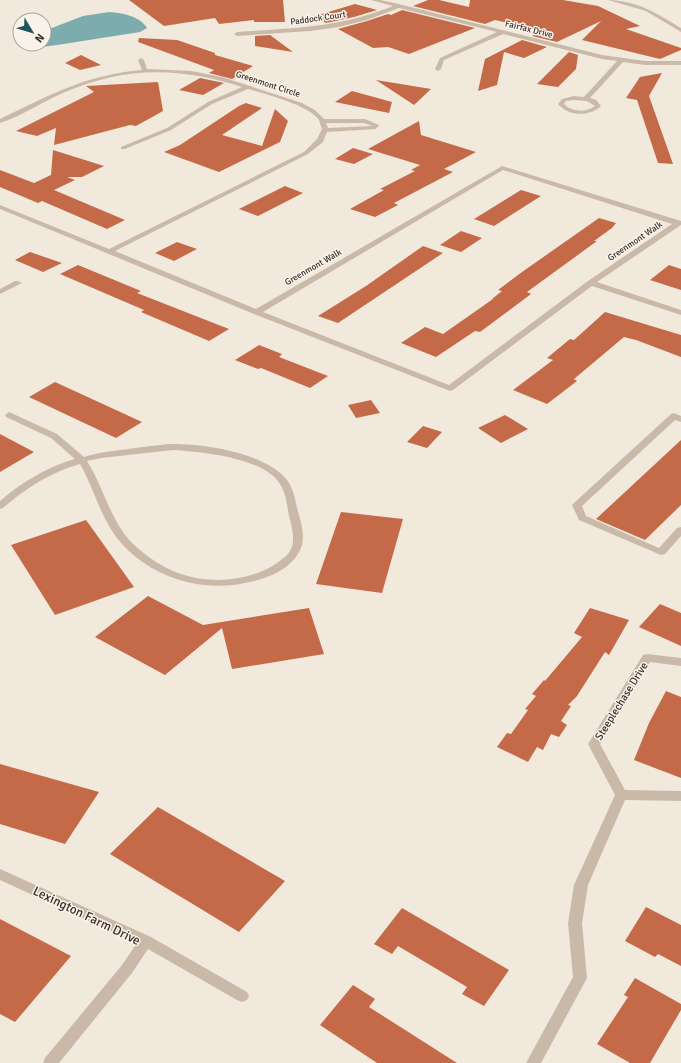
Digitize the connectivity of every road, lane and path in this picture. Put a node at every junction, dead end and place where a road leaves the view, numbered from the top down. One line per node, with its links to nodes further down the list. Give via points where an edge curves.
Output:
1 (374, 0): 3 (street, Fairfax Drive)
2 (611, 0): 4 (street, via 648,10)
3 (399, 6): 5 (street, Fairfax Drive); 6 (street, Paddock Court, via 368,18 337,25)
4 (681, 30)
5 (502, 32): 8 (street, Fairfax Drive); 10 (street, via 442,60)
6 (237, 34)
7 (141, 60): 11 (street)
8 (621, 60): 9 (street, Fairfax Drive); 13 (street)
9 (681, 63)
10 (438, 69)
11 (145, 71): 12 (street, Greenmont Circle, via 198,74); 14 (street, Greenmont Circle, via 110,75 80,84)
12 (247, 87): 15 (street, Greenmont Circle, via 302,104); 17 (street, via 210,104 169,129)
13 (585, 99): 13 (street, via 568,99 561,104 569,110 581,112 593,110 598,106 595,102)
14 (0, 121)
15 (323, 121): 16 (street); 16 (street, via 365,121 376,125 368,129)
16 (325, 130): 19 (street, via 320,142 306,153)
17 (123, 148)
18 (0, 207): 19 (street, Greenmont Walk)
19 (108, 252): 23 (street, Greenmont Walk)
20 (18, 283): 22 (street)
21 (592, 283): 23 (street, Greenmont Walk, via 450,388); 23 (street, Greenmont Walk, via 678,223 502,168); 24 (street)
22 (0, 292)
23 (257, 312)
24 (681, 313)
25 (9, 415): 27 (street, via 54,436)
26 (681, 419): 29 (street, via 674,416 577,505 582,518 661,552)
27 (82, 460): 27 (street, via 107,454 173,447 221,452 262,466 282,479 292,502 298,535 295,552 281,567 259,578 203,582 177,576 156,566 124,540 109,520 90,472); 28 (street, via 32,481)
28 (0, 506)
29 (681, 530)
30 (681, 662): 31 (street, Steeplechase Drive, via 647,658 594,744)
31 (621, 795): 32 (street); 37 (street, via 581,885 575,923 580,978)
32 (681, 796)
33 (0, 874): 34 (street, Lexington Farm Drive)
34 (146, 941): 35 (street); 36 (street, Lexington Farm Drive, via 128,968)
35 (242, 996)
36 (50, 1063)
37 (533, 1063)

